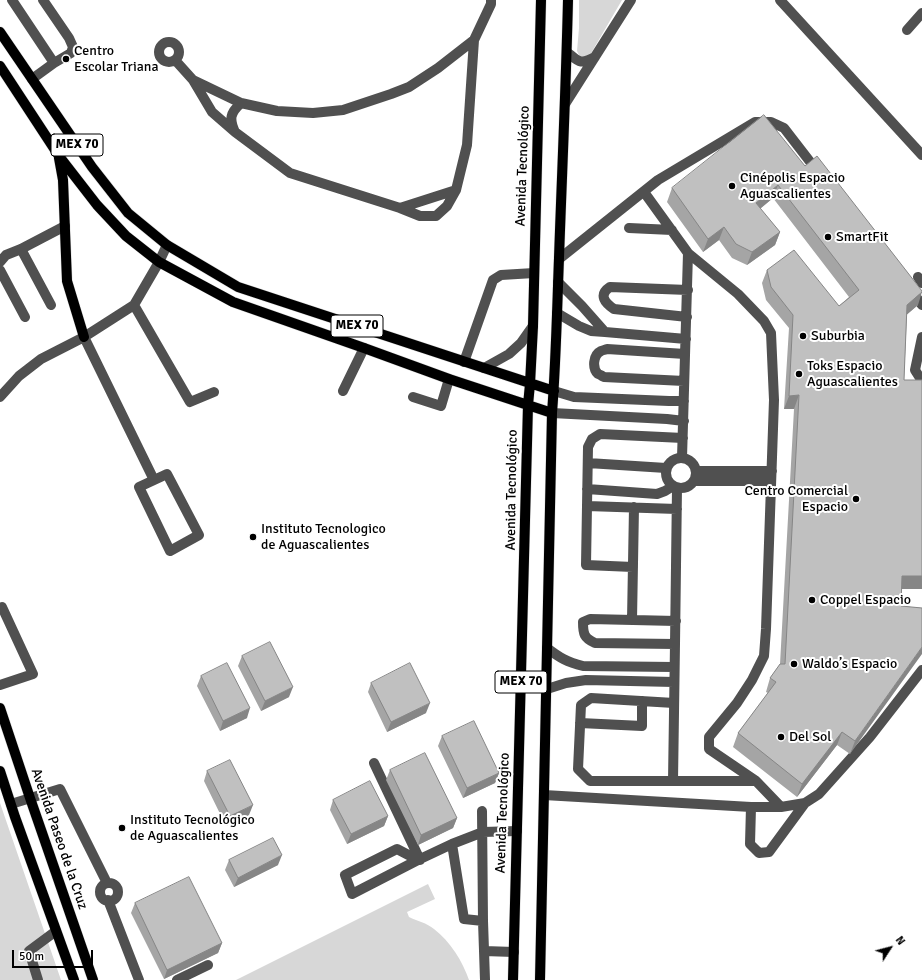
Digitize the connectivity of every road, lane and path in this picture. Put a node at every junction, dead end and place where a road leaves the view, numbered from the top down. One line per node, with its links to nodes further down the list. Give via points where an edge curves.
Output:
1 (12, 0): 15 (street)
2 (43, 0): 15 (street, via 74,47 71,53)
3 (491, 0): 11 (street)
4 (541, 0): 38 (main road, Avenida Tecnológico / MEX 70)
5 (568, 0): 12 (main road, MEX 70)
6 (631, 0): 13 (street)
7 (780, 0): 22 (street)
8 (922, 13): 9 (street)
9 (907, 30)
10 (0, 32): 17 (main road, MEX 70)
11 (474, 40): 19 (street, via 438,68 409,86 343,110 313,113 277,111); 25 (street, via 467,145)
12 (566, 52): 13 (street, via 581,62); 20 (main road, MEX 70)
13 (595, 57): 20 (street)
14 (175, 60): 18 (street)
15 (54, 63): 17 (street)
16 (0, 66): 23 (main road, MEX 70)
17 (32, 79): 31 (main road, MEX 70, via 92,167 128,212)
18 (192, 80): 19 (street); 21 (street, via 212,112)
19 (241, 103): 21 (street, via 231,116)
20 (565, 104): 34 (main road, MEX 70)
21 (235, 132): 27 (street, via 290,173)
22 (922, 155)
23 (59, 156): 28 (main road); 36 (main road, MEX 70, via 97,206 126,236)
24 (822, 177): 26 (street, via 784,128 771,122 755,122 658,180)
25 (456, 190): 27 (street); 27 (street, via 447,206 436,216 420,216)
26 (644, 192): 30 (street); 34 (street)
27 (400, 208)
28 (65, 226): 32 (street); 50 (main road, via 67,281)
29 (629, 228): 30 (street)
30 (672, 230): 33 (street)
31 (167, 245): 36 (street); 55 (main road, MEX 70, via 238,287)
32 (22, 249): 35 (street, via 6,255); 42 (street)
33 (688, 253): 41 (street); 76 (street, via 738,294 764,321 771,333 774,400)
34 (559, 259): 40 (main road, MEX 70)
35 (0, 262)
36 (159, 262): 43 (street); 53 (main road, MEX 70, via 233,302)
37 (0, 270): 46 (street)
38 (534, 273): 48 (main road, Avenida Tecnológico / MEX 70); 55 (street, via 502,274 493,280)
39 (903, 280): 44 (street)
40 (558, 282): 45 (main road, MEX 70); 49 (street)
41 (688, 290): 47 (street); 47 (street, via 610,287 604,294 604,300 614,309)
42 (51, 305)
43 (134, 305): 50 (street); 63 (street, via 190,402)
44 (922, 305)
45 (557, 313): 49 (street, via 591,331); 62 (main road, MEX 70)
46 (25, 317)
47 (687, 317): 51 (street)
48 (533, 326): 56 (street, via 509,354); 60 (main road, Avenida Tecnológico / MEX 70)
49 (605, 332): 51 (street)
50 (84, 337): 64 (street, via 41,359 19,376); 78 (street)
51 (686, 339): 54 (street)
52 (922, 340): 59 (street, via 915,370)
53 (364, 348): 57 (main road, MEX 70); 61 (street)
54 (685, 354): 58 (street); 58 (street, via 607,349 596,355 594,362 598,374 604,377)
55 (464, 362): 56 (main road, MEX 70)
56 (484, 368): 60 (main road, MEX 70)
57 (450, 379): 65 (street, via 441,406); 68 (main road, MEX 70)
58 (684, 381): 67 (street)
59 (922, 381)
60 (530, 384): 62 (main road, MEX 70); 68 (main road, Avenida Tecnológico / MEX 70)
61 (343, 391)
62 (554, 391): 66 (street); 69 (main road, MEX 70)
63 (214, 392)
64 (0, 397)
65 (413, 397)
66 (600, 398): 67 (street); 70 (street)
67 (684, 401): 71 (street)
68 (528, 405): 69 (main road, MEX 70); 111 (main road, Avenida Tecnológico / MEX 70)
69 (552, 414): 70 (street); 90 (main road, MEX 70)
70 (599, 416): 71 (street)
71 (684, 421): 72 (street)
72 (683, 438): 73 (street); 74 (street, via 600,434 592,439 588,447)
73 (682, 458): 75 (street, via 672,460); 77 (street, via 692,462)
74 (588, 463): 75 (street); 81 (street)
75 (666, 468): 80 (street, via 666,478)
76 (772, 471): 77 (street); 79 (street)
77 (696, 476): 79 (street); 80 (street, via 688,488)
78 (154, 480): 78 (street, via 139,487 170,551 199,535 167,474)
79 (771, 481): 103 (street, via 764,656 737,703 709,737 709,749)
80 (675, 487): 81 (street, via 657,494); 84 (street)
81 (587, 489): 82 (street)
82 (587, 506): 83 (street); 85 (street, via 586,565)
83 (634, 507): 84 (street); 85 (street)
84 (678, 509): 88 (street)
85 (633, 567): 87 (street)
86 (2, 607): 94 (street, via 33,674)
87 (632, 620): 88 (street); 89 (street, via 590,619 583,622 583,633 588,640 595,643)
88 (676, 621): 89 (street)
89 (676, 644): 91 (street)
90 (547, 648): 91 (street, via 566,661 583,666); 95 (main road, MEX 70)
91 (674, 667): 93 (street)
92 (922, 670): 106 (street, via 870,737 819,794)
93 (674, 682): 95 (street, via 586,680); 97 (street)
94 (0, 685)
95 (547, 689): 104 (main road, MEX 70)
96 (642, 701): 97 (street); 99 (street, via 590,698 581,705); 99 (street, via 642,726)
97 (674, 703): 102 (street)
98 (0, 708): 105 (main road, Avenida Paseo de la Cruz)
99 (580, 723): 102 (street, via 578,769 590,781)
100 (374, 764): 114 (street)
101 (0, 771): 107 (main road)
102 (673, 781): 103 (street)
103 (756, 781): 109 (street)
104 (544, 795): 108 (street); 127 (main road, MEX 70)
105 (30, 798): 107 (street); 122 (main road, Avenida Paseo de la Cruz); 123 (street, via 60,789 107,883 115,885 118,889 116,898 108,900)
106 (805, 803): 108 (street, via 769,852 759,853 750,844); 109 (street)
107 (11, 804): 116 (main road)
108 (751, 806): 109 (street)
109 (781, 807)
110 (482, 812): 112 (street)
111 (517, 831): 112 (street); 118 (main road, Avenida Tecnológico / MEX 70)
112 (483, 832): 113 (street); 115 (street)
113 (452, 844): 114 (street); 115 (street, via 464,919)
114 (419, 860): 114 (street, via 397,849 344,875 352,894)
115 (483, 921): 117 (street)
116 (56, 931): 120 (street, via 29,951); 121 (main road)
117 (484, 951): 118 (street); 125 (street)
118 (514, 952): 126 (main road, Avenida Tecnológico / MEX 70)
119 (208, 965): 124 (street)
120 (38, 980)
121 (74, 980)
122 (94, 980)
123 (139, 980)
124 (177, 980)
125 (485, 980)
126 (513, 980)
127 (540, 980)

